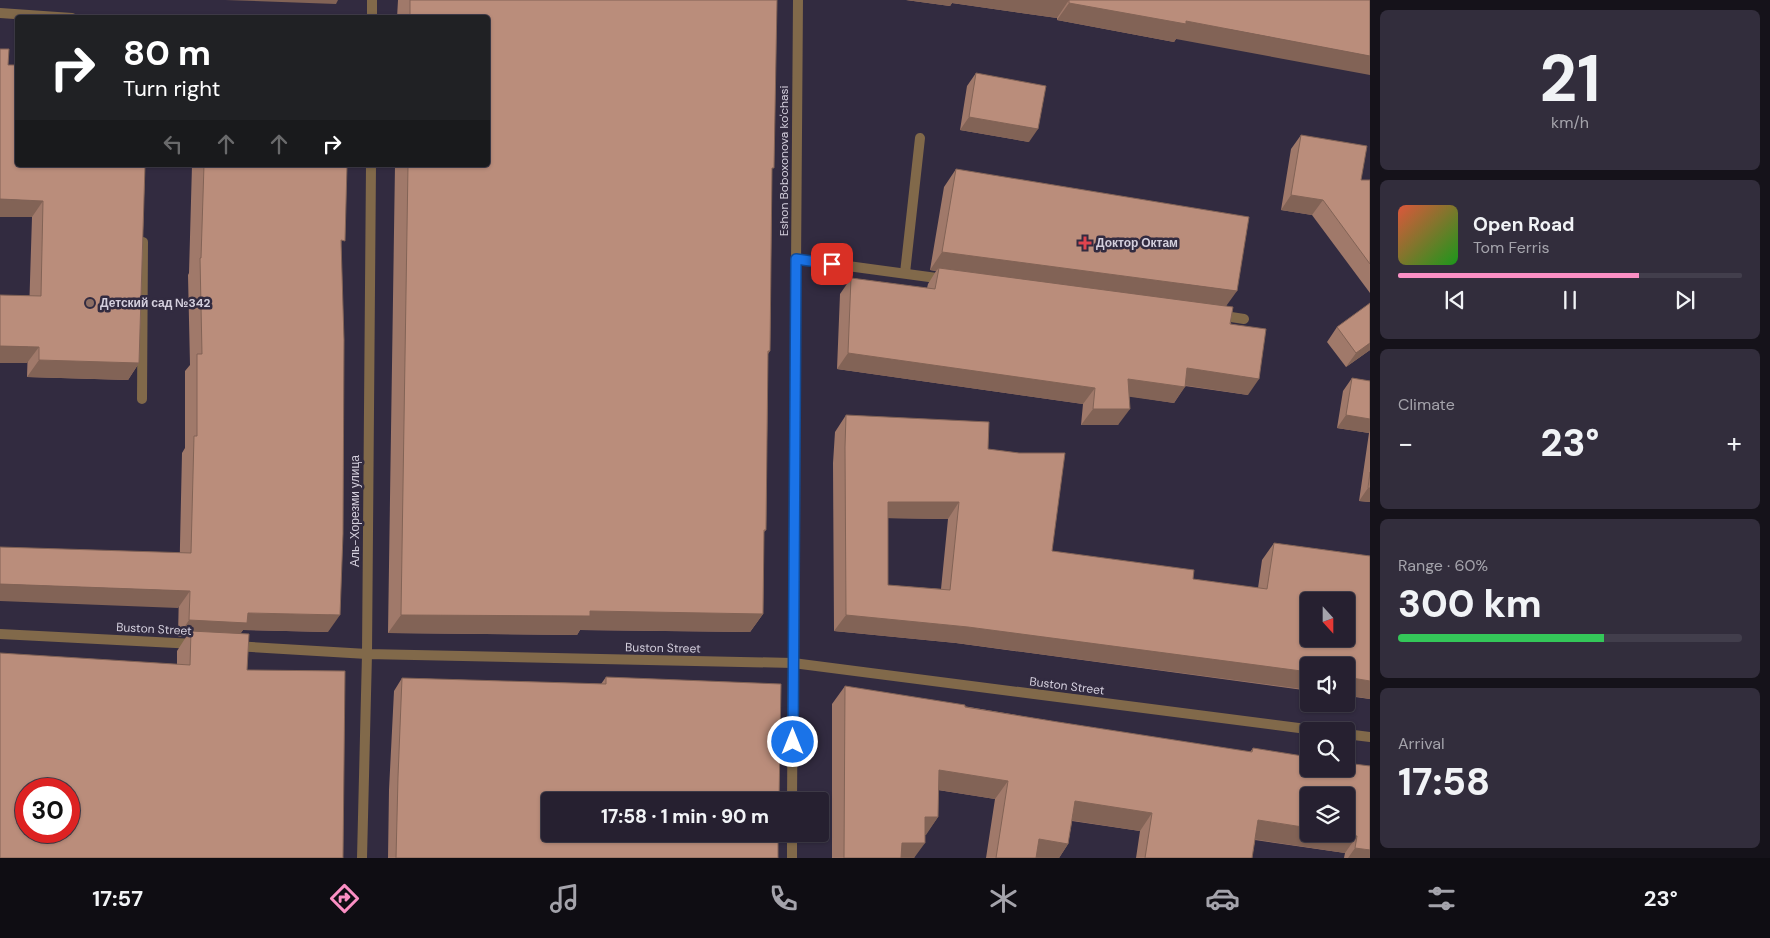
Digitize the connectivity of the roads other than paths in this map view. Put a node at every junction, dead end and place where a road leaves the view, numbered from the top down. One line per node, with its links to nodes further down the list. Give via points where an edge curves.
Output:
1 (372, 0): 5 (street)
2 (798, 0): 9 (street, Eshon Boboxonova ko'chasi)
3 (0, 13): 4 (street)
4 (29, 15)
5 (372, 15)
6 (920, 138): 10 (street)
7 (371, 167): 18 (street, Аль-Хорезми улица)
8 (143, 233): 14 (street)
9 (796, 259): 10 (street); 19 (street, Eshon Boboxonova ko'chasi)
10 (905, 274): 11 (street)
11 (953, 280)
12 (1205, 314): 13 (street)
13 (1244, 319)
14 (142, 399)
15 (0, 634): 16 (street, Buston Street)
16 (208, 645)
17 (228, 646): 18 (street, Buston Street)
18 (366, 654): 19 (street, Buston Street); 25 (street, Аль-Хорезми улица)
19 (793, 664): 20 (street, Buston Street); 23 (street, Eshon Boboxonova ko'chasi)
20 (1300, 728)
21 (1355, 736): 22 (street)
22 (1370, 738)
23 (792, 792)
24 (792, 842): 26 (street)
25 (362, 858)
26 (792, 858)

